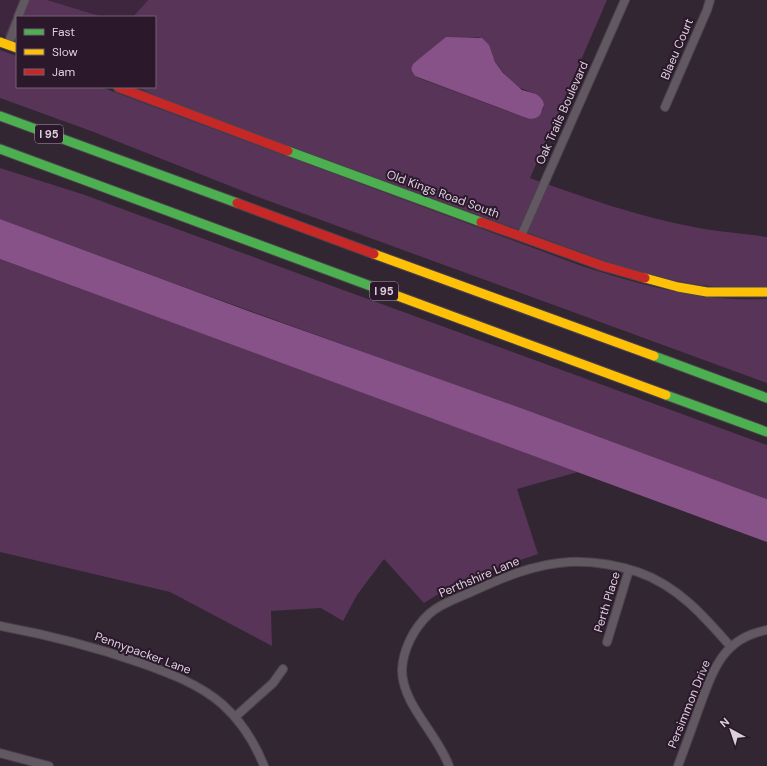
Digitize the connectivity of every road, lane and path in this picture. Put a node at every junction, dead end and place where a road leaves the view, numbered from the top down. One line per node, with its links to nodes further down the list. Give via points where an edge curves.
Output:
1 (25, 0): 4 (street)
2 (624, 0): 11 (street, Oak Trails Boulevard)
3 (710, 0): 8 (street, Blaeu Court)
4 (18, 16)
5 (16, 24): 6 (street)
6 (8, 45)
7 (121, 88): 11 (main road, Old Kings Road South)
8 (664, 107)
9 (0, 116): 13 (main road, I 95)
10 (0, 150): 14 (main road, I 95)
11 (521, 236): 12 (main road, Old Kings Road South, via 603,266 678,287 707,292)
12 (767, 292)
13 (767, 398)
14 (767, 432)
15 (629, 570): 18 (street, Perth Place); 19 (street, Perthshire Lane, via 655,580 682,597 703,615); 25 (street, Perthshire Lane, via 584,562 535,567 449,601 426,616 414,632 405,652 403,680 412,704 435,738)
16 (0, 626): 21 (street, Pennypacker Lane, via 107,652 165,672 206,692)
17 (767, 630): 19 (street, Persimmon Drive, via 752,634)
18 (607, 642)
19 (731, 647): 26 (street, Persimmon Drive, via 713,671)
20 (283, 668): 21 (street, via 273,683)
21 (235, 717): 24 (street, Pennypacker Lane, via 251,740)
22 (0, 753): 23 (street)
23 (49, 766)
24 (264, 766)
25 (449, 766)
26 (678, 766)

